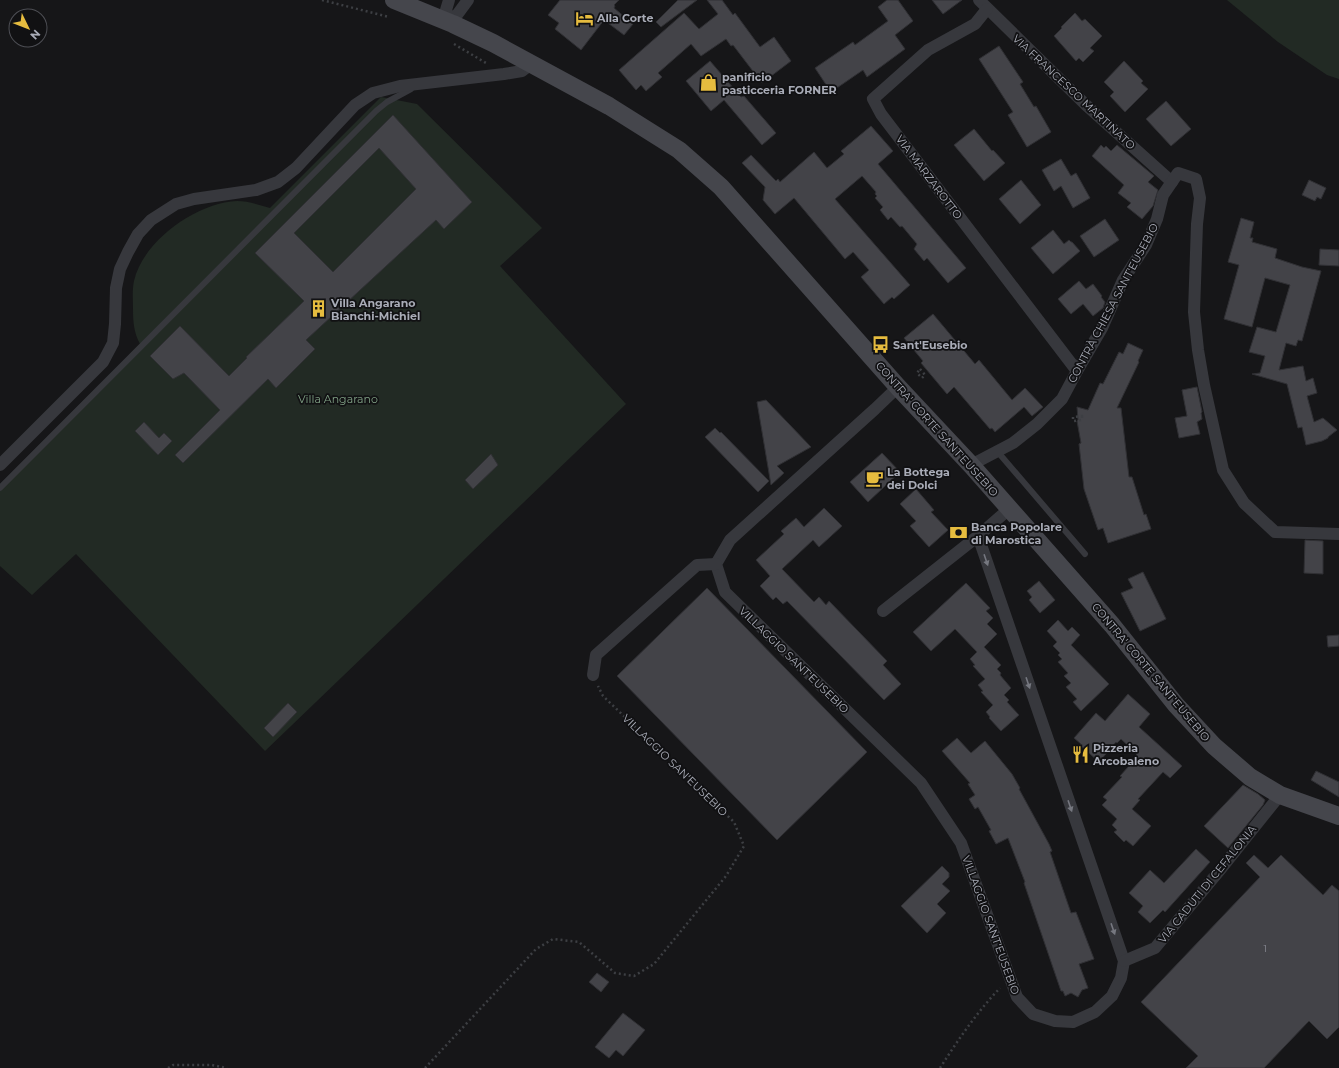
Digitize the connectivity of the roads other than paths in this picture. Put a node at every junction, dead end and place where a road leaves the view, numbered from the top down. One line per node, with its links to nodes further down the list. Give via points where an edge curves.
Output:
1 (449, 0): 6 (street, via 446,10)
2 (468, 0): 6 (street)
3 (979, 0): 5 (street, VIA FRANCESCO MARTINATO)
4 (393, 9): 6 (street, CONTRA' CORTE SANT'EUSEBIO)
5 (987, 9): 9 (street, VIA FRANCESCO MARTINATO, via 1086,105); 10 (street, VIA MARZAROTTO, via 975,24 928,50 873,99 881,114)
6 (451, 23): 7 (street, CONTRA' CORTE SANT'EUSEBIO)
7 (530, 64): 8 (street, via 522,71); 11 (street, CONTRA' CORTE SANT'EUSEBIO, via 609,106 679,150 716,183)
8 (424, 83): 13 (street, via 373,93 355,105 296,168 278,182 256,190 176,204 151,220 138,234 120,269 116,288 113,343 103,362); 15 (lane, via 387,102 376,111)
9 (1172, 182): 10 (street, CONTRÀ CHIESA SANT'EUSEBIO, via 1163,195 1157,219 1146,245 1123,280 1102,328); 17 (street, via 1178,173 1196,179 1200,198 1194,312 1204,386 1223,470 1244,503 1275,532)
10 (1077, 371): 12 (street, CONTRÀ CHIESA SANT'EUSEBIO, via 1062,399 1037,424)
11 (898, 387): 14 (street, CONTRA' CORTE SANT'EUSEBIO); 20 (street, via 730,540)
12 (997, 452): 14 (street, CONTRÀ CHIESA SANT'EUSEBIO); 19 (lane)
13 (0, 465)
14 (971, 465): 16 (street, CONTRA' CORTE SANT'EUSEBIO)
15 (0, 488)
16 (1009, 509): 18 (street); 23 (street, CONTRA' CORTE SANT'EUSEBIO, via 1112,625 1176,705 1214,746 1250,777)
17 (1339, 534)
18 (978, 536): 21 (street); 25 (street, one-way to 25)
19 (1085, 554)
20 (716, 564): 22 (street, via 697,565 596,655); 25 (street, VILLAGGIO SANT'EUSEBIO, via 725,592 921,783 961,843 1017,997 1033,1014 1055,1021 1073,1022 1095,1012 1112,996 1121,978)
21 (883, 611)
22 (593, 675)
23 (1280, 795): 24 (street, CONTRA' CORTE SANT'EUSEBIO); 25 (street, VIA CADUTI DI CEFALONIA, via 1155,948)
24 (1339, 816)
25 (1124, 962)

